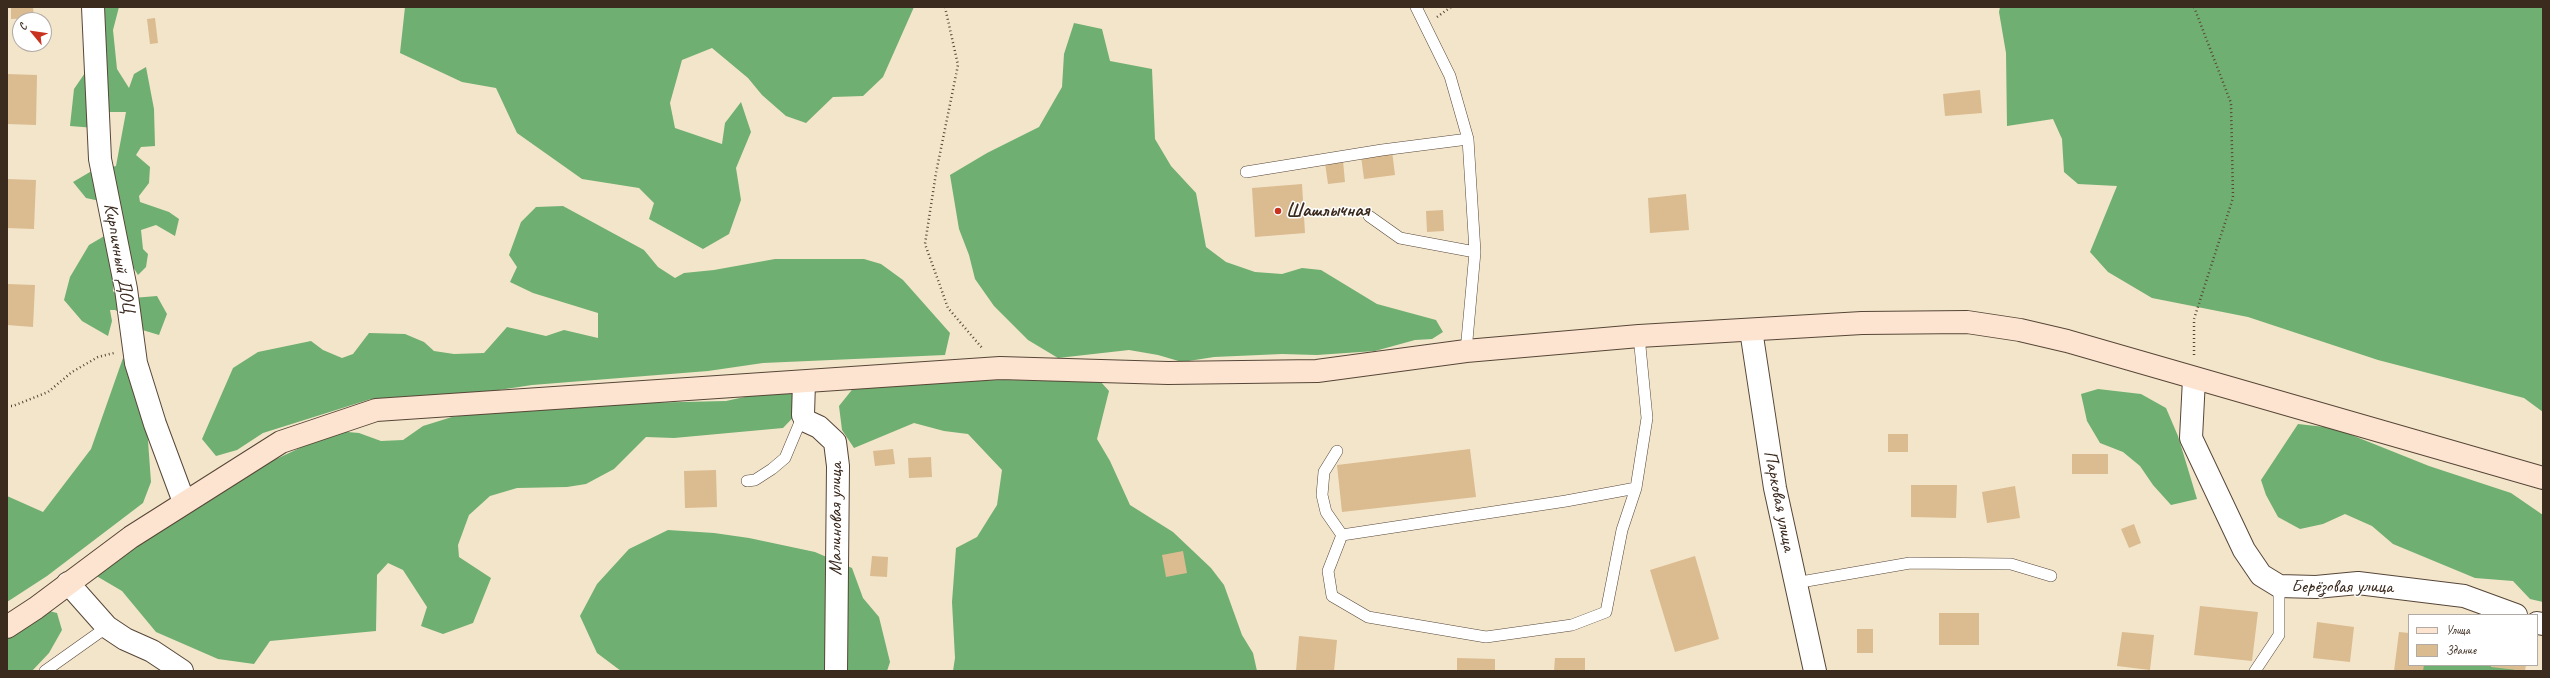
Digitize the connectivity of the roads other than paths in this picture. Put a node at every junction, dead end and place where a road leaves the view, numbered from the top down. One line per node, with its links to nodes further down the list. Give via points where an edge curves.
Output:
1 (93, 7): 17 (street, Кирпичный ДОЦ, via 100,159 126,289 136,363)
2 (1416, 7): 3 (lane, via 1450,76)
3 (1468, 139): 4 (lane); 6 (lane)
4 (1246, 172)
5 (1369, 216): 6 (lane, via 1400,238)
6 (1475, 252): 9 (lane)
7 (1751, 330): 8 (main road); 10 (main road, via 1862,323 1967,322 2020,330 2067,341); 21 (street, Парковая улица, via 1775,488)
8 (1639, 336): 9 (main road); 16 (lane, via 1646,418)
9 (1466, 351): 11 (main road, via 1317,371 1168,373 1000,368)
10 (2194, 379): 14 (main road); 22 (street, Берёзовая улица, via 2191,438 2244,550 2261,575)
11 (804, 382): 12 (street); 17 (main road, via 376,410 281,442)
12 (803, 415): 15 (lane, via 785,458 755,480); 28 (street, Малиновая улица, via 806,421 819,427 835,442 838,466)
13 (1337, 451): 18 (lane, via 1324,472 1322,495 1326,512)
14 (2543, 478)
15 (747, 481)
16 (1636, 488): 18 (lane); 18 (lane, via 1622,530 1606,612 1572,625 1486,637 1368,617 1332,596 1328,571)
17 (184, 502): 20 (main road)
18 (1342, 535)
19 (2051, 576): 21 (lane, via 2011,564 1910,563)
20 (68, 583): 24 (main road); 25 (street)
21 (1794, 583): 29 (street, Парковая улица)
22 (2279, 586): 23 (street, Берёзовая улица, via 2316,587 2358,583 2418,589 2464,596); 30 (lane, via 2279,634)
23 (2513, 614)
24 (7, 627)
25 (107, 627): 26 (lane); 27 (street, via 125,639 152,651)
26 (45, 671)
27 (182, 671)
28 (836, 671)
29 (1815, 671)
30 (2255, 671)

